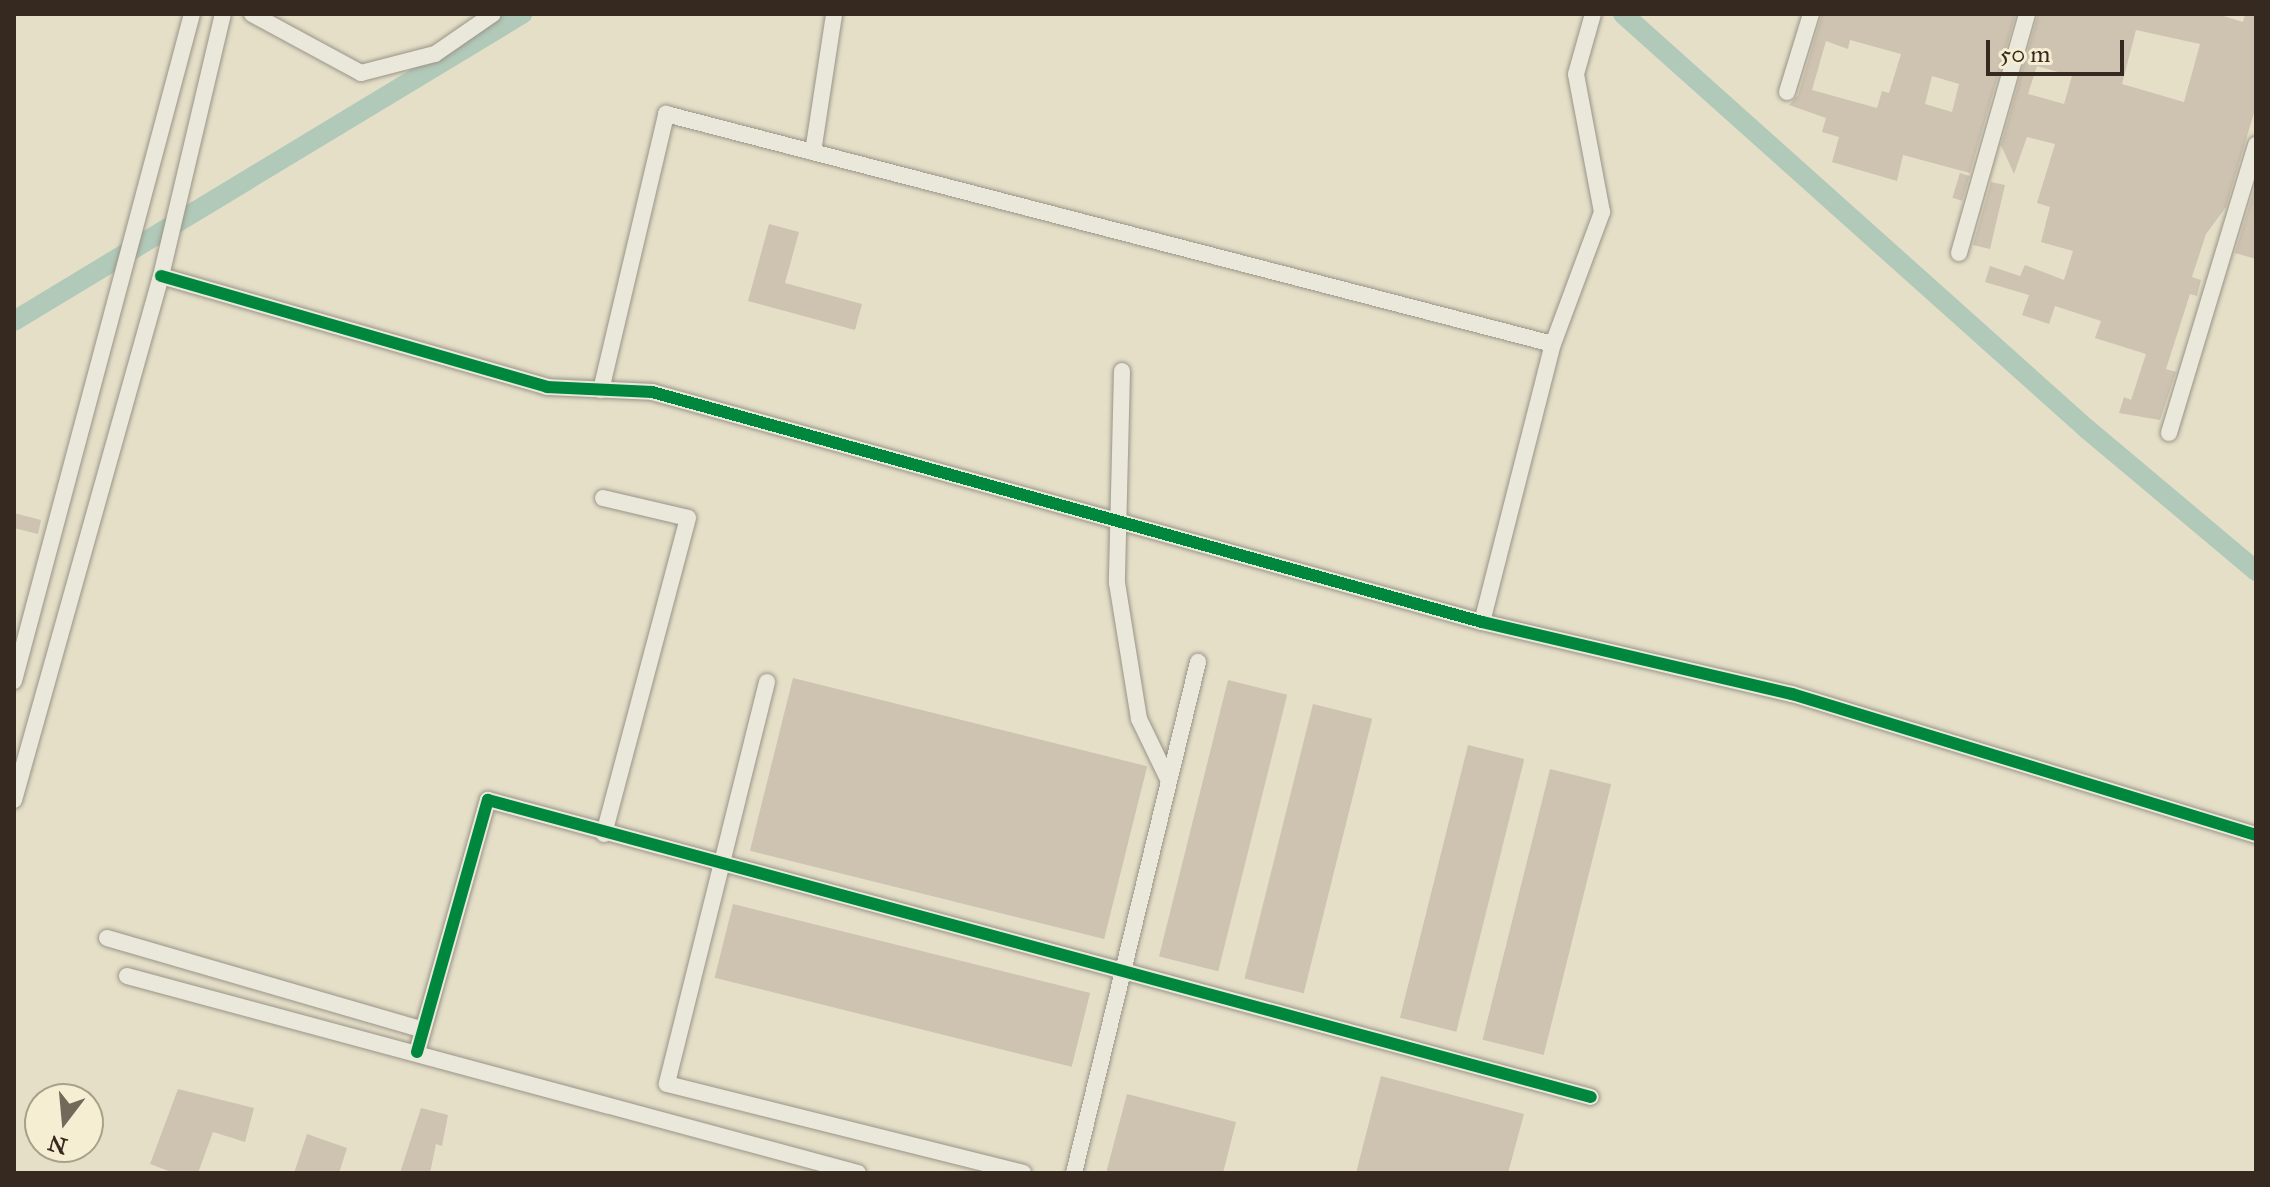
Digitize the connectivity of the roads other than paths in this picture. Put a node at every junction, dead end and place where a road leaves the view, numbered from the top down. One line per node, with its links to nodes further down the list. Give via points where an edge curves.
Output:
1 (192, 14): 22 (street)
2 (223, 14): 13 (street)
3 (252, 14): 4 (street, via 361,73 435,54)
4 (493, 14)
5 (834, 14): 11 (street)
6 (1593, 14): 14 (street, via 1576,74 1602,212)
7 (1811, 14): 9 (street)
8 (2027, 14): 12 (street)
9 (1787, 92)
10 (2256, 145): 17 (street)
11 (813, 152): 14 (street); 16 (street, via 666,114)
12 (1959, 253)
13 (161, 276): 16 (street, via 547,387); 25 (street)
14 (1553, 344): 20 (street)
15 (1122, 371): 19 (street)
16 (601, 390): 19 (street, via 652,392)
17 (2169, 433)
18 (603, 498): 26 (street, via 688,518)
19 (1119, 522): 20 (street); 24 (street, via 1117,583 1139,719)
20 (1482, 622): 27 (street, via 1792,694)
21 (1198, 662): 24 (street)
22 (14, 681)
23 (767, 682): 28 (street)
24 (1168, 779): 30 (street)
25 (14, 800)
26 (604, 834): 28 (street); 32 (street, via 488,800)
27 (2256, 835)
28 (724, 866): 30 (street); 36 (street, via 667,1084)
29 (107, 938): 32 (street)
30 (1119, 972): 34 (street); 37 (street)
31 (127, 976): 33 (street)
32 (423, 1030): 33 (street)
33 (417, 1052): 35 (street)
34 (1591, 1097)
35 (858, 1173)
36 (1023, 1173)
37 (1074, 1173)

